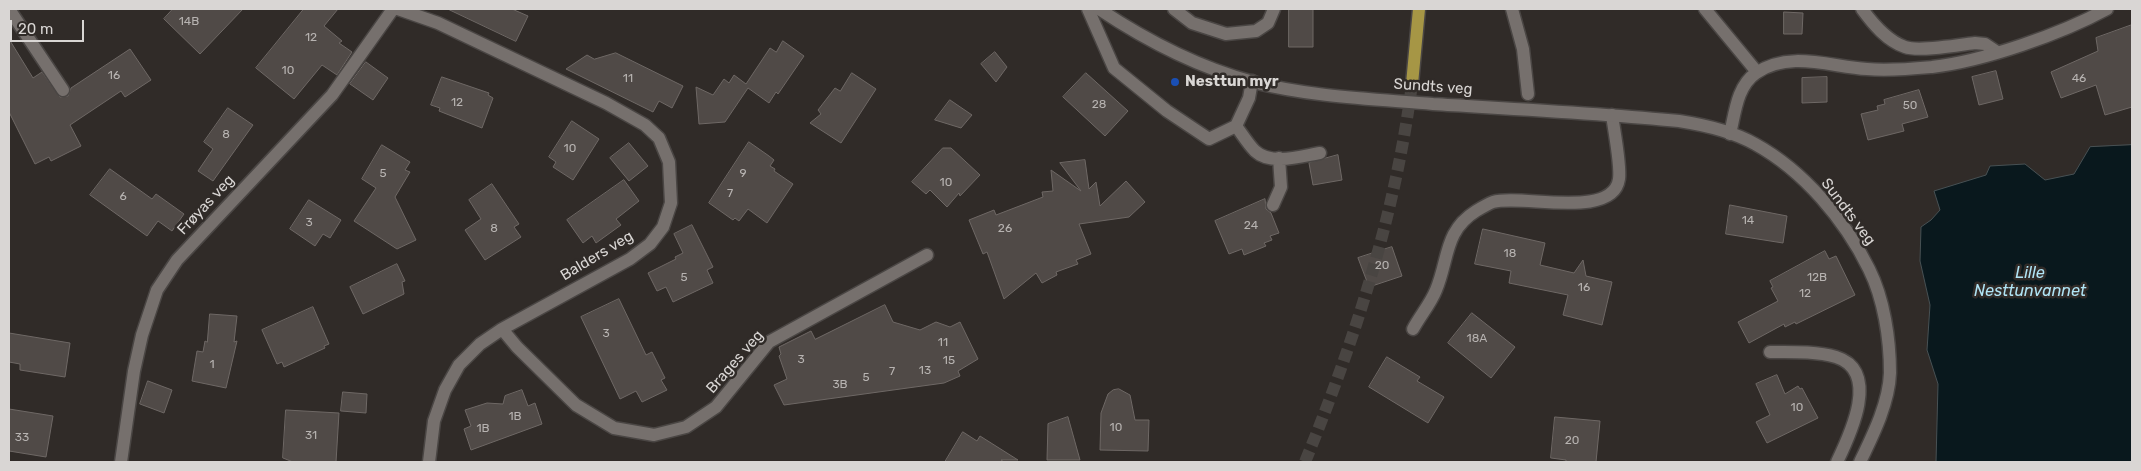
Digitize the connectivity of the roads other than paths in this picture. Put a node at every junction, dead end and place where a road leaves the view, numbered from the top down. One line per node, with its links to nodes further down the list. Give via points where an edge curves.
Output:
1 (9, 9): 17 (street)
2 (393, 9): 29 (street, Frøyas veg, via 332,95 177,260 157,290 134,371)
3 (398, 9): 26 (street, Balders veg, via 438,23 646,125 659,138 670,162 671,203 663,227 650,244 630,259)
4 (1088, 9): 20 (street, via 1114,68 1167,111 1209,139)
5 (1099, 9): 15 (street, Sundts veg, via 1171,52)
6 (1174, 9): 7 (street, via 1192,23 1226,34 1256,31 1268,23)
7 (1274, 9)
8 (1419, 9): 16 (main road)
9 (1512, 9): 18 (street, via 1523,49)
10 (1705, 9): 14 (street)
11 (1862, 9): 13 (street, via 1873,24 1894,42 1907,48 1975,43 1985,44)
12 (2108, 9): 13 (street, via 2060,31)
13 (1997, 52): 14 (street, via 1934,67 1866,69 1798,60)
14 (1757, 72): 21 (street, via 1745,83)
15 (1252, 82): 19 (street, Sundts veg, via 1341,97); 20 (street, via 1249,98)
16 (1412, 84)
17 (63, 90)
18 (1528, 94)
19 (1612, 115): 21 (street, Sundts veg, via 1706,125); 27 (street, via 1619,179 1614,191 1604,199 1586,202 1494,202 1476,211 1458,226 1445,253 1436,290)
20 (1236, 126): 23 (street, via 1257,152)
21 (1730, 134): 32 (street, Sundts veg, via 1755,144 1807,184 1846,232 1870,270 1882,306 1890,374 1883,408)
22 (1320, 153): 23 (street)
23 (1279, 158): 24 (street, via 1281,187)
24 (1273, 205)
25 (927, 255): 26 (street, Brages veg, via 769,342 716,407 686,427 654,435 614,428 576,405)
26 (502, 329): 30 (street, Balders veg, via 480,344 459,365 445,390 434,421)
27 (1413, 329)
28 (1770, 352): 31 (street, via 1836,357 1852,367 1859,381 1860,406)
29 (121, 462)
30 (429, 462)
31 (1837, 462)
32 (1860, 462)

